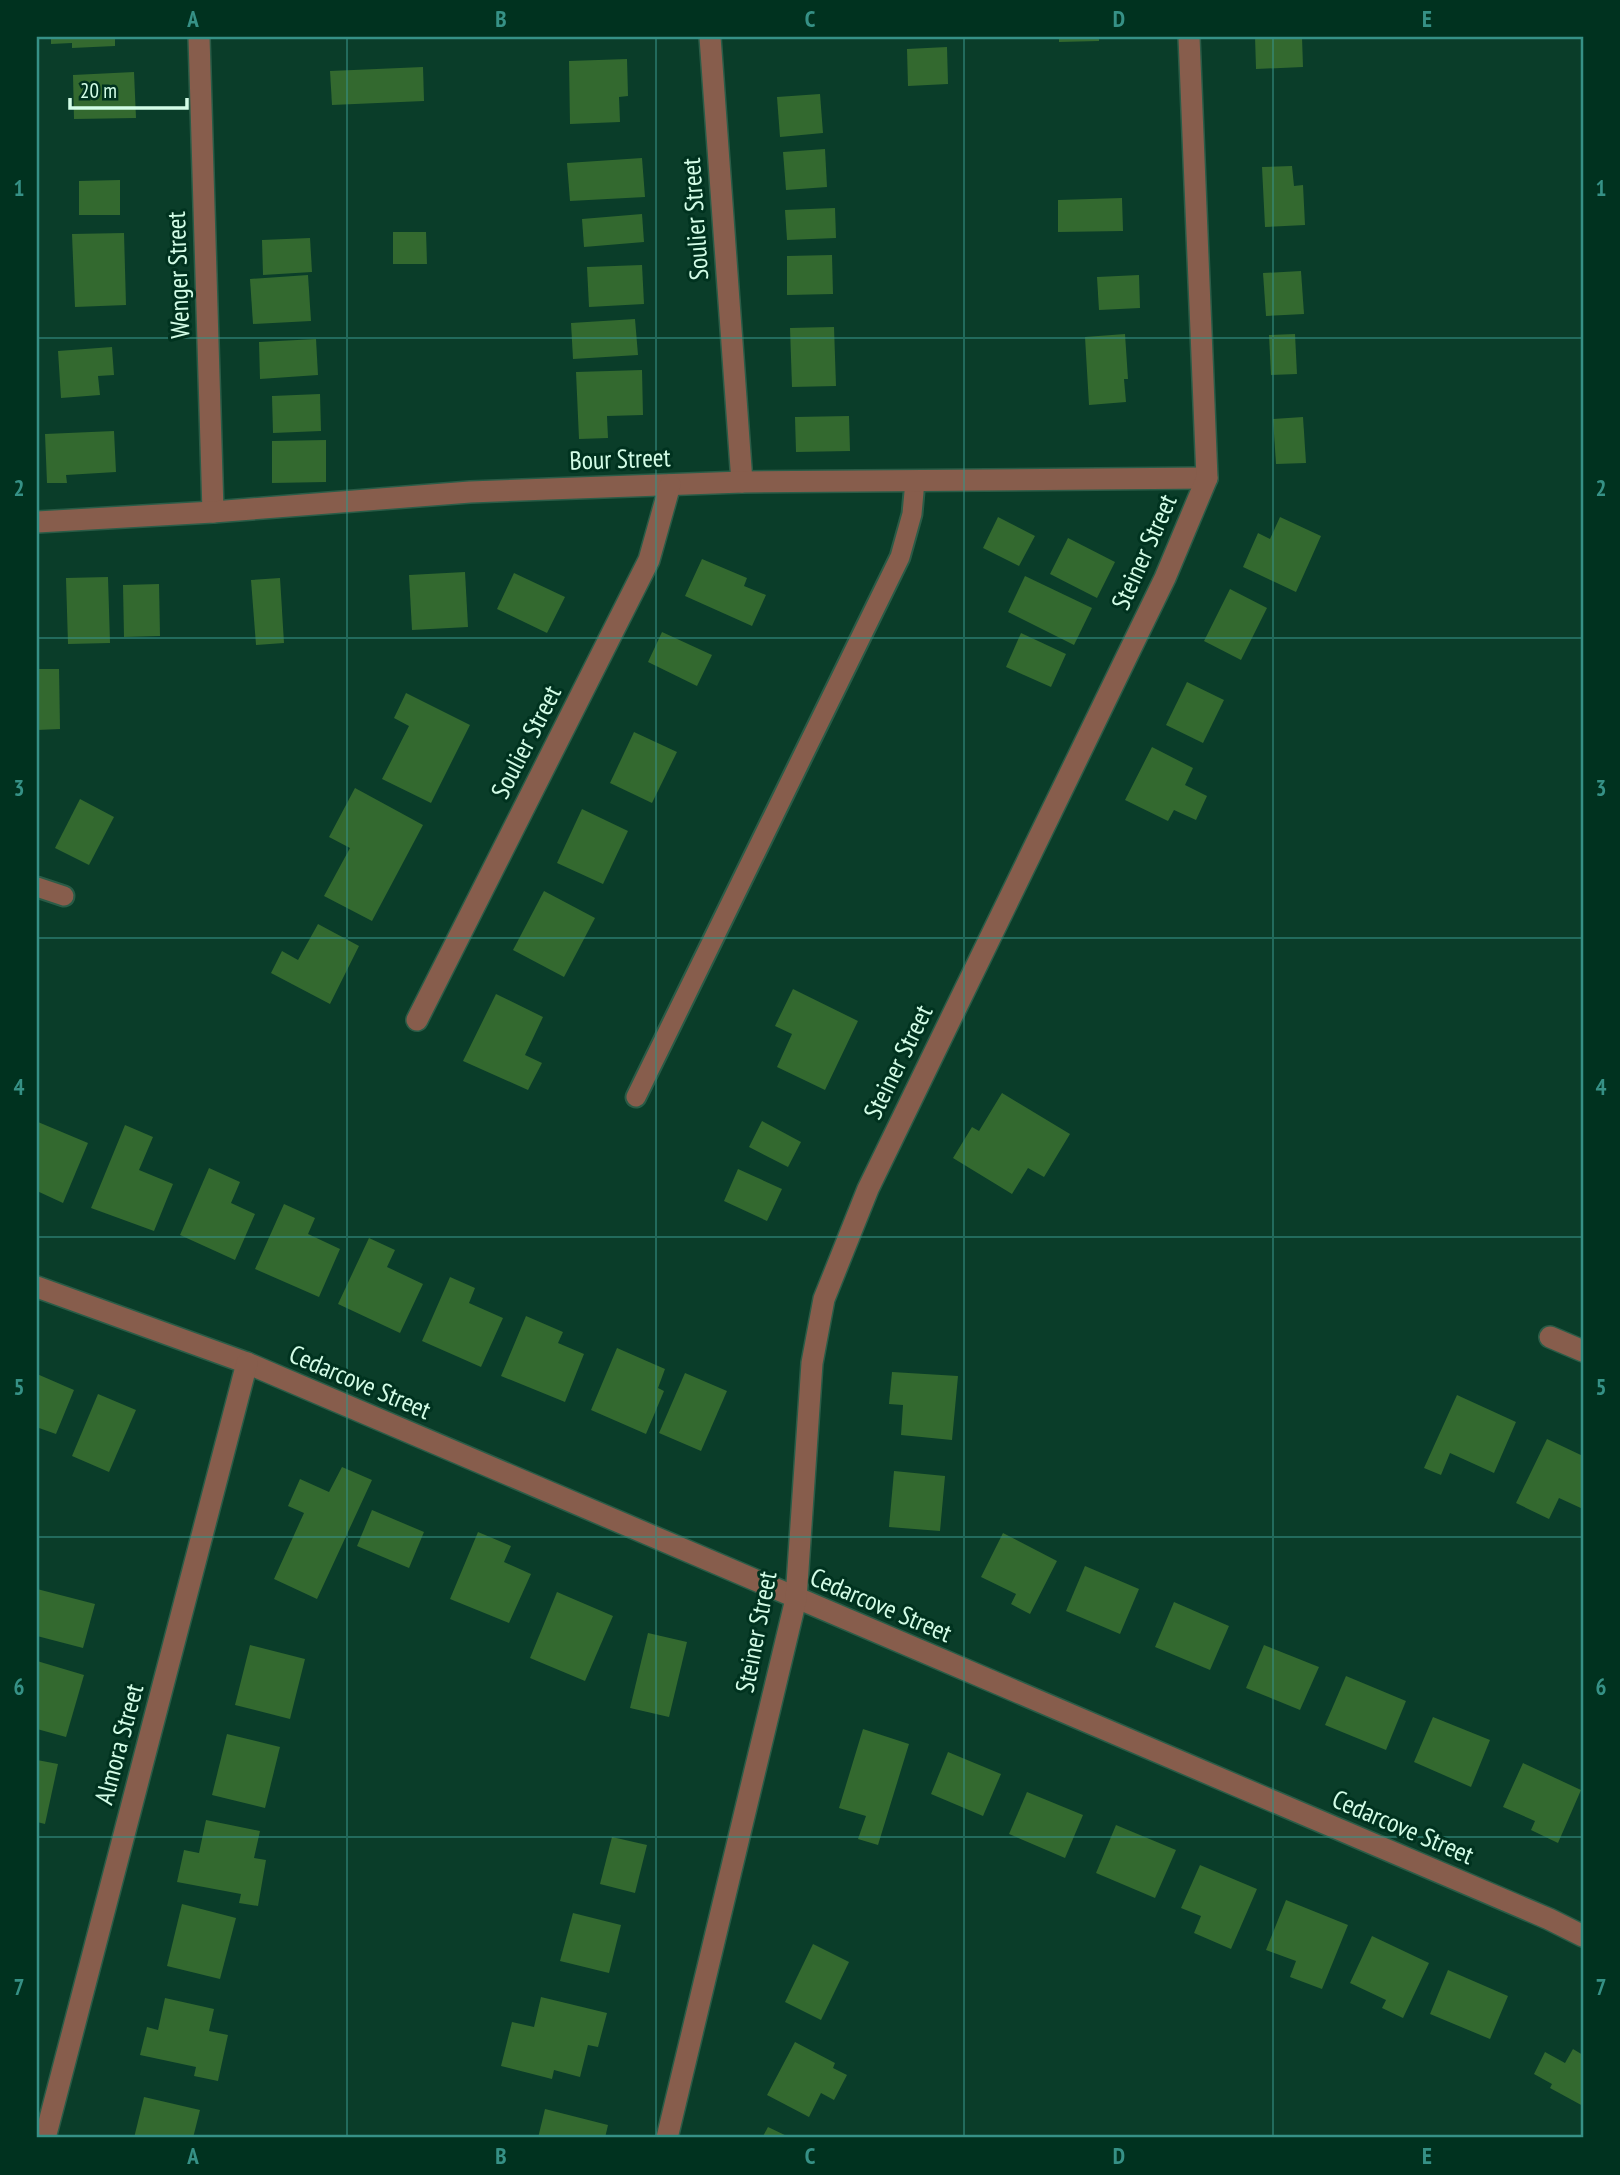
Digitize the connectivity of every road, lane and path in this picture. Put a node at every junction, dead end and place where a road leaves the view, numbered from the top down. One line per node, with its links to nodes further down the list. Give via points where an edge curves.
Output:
1 (199, 37): 8 (street, Wenger Street)
2 (710, 37): 6 (street, Soulier Street)
3 (1189, 37): 4 (street, Steiner Street)
4 (1207, 478): 5 (street, Bour Street); 18 (street, Steiner Street, via 1165,578 868,1189 824,1299 812,1363)
5 (915, 481): 6 (street, Bour Street); 13 (lane, via 900,557)
6 (742, 482): 7 (street, Bour Street)
7 (670, 485): 8 (street, Bour Street, via 470,492); 12 (street, Soulier Street, via 649,560)
8 (214, 512): 9 (street, Bour Street)
9 (37, 522)
10 (37, 887): 11 (lane)
11 (64, 896)
12 (417, 1020)
13 (636, 1097)
14 (37, 1287): 17 (street, Cedarcove Street)
15 (1550, 1337): 16 (street)
16 (1583, 1350)
17 (247, 1363): 18 (street, Cedarcove Street); 20 (street, Almora Street)
18 (796, 1599): 19 (street, Cedarcove Street); 21 (street, Steiner Street)
19 (1583, 1936)
20 (45, 2138)
21 (667, 2138)

